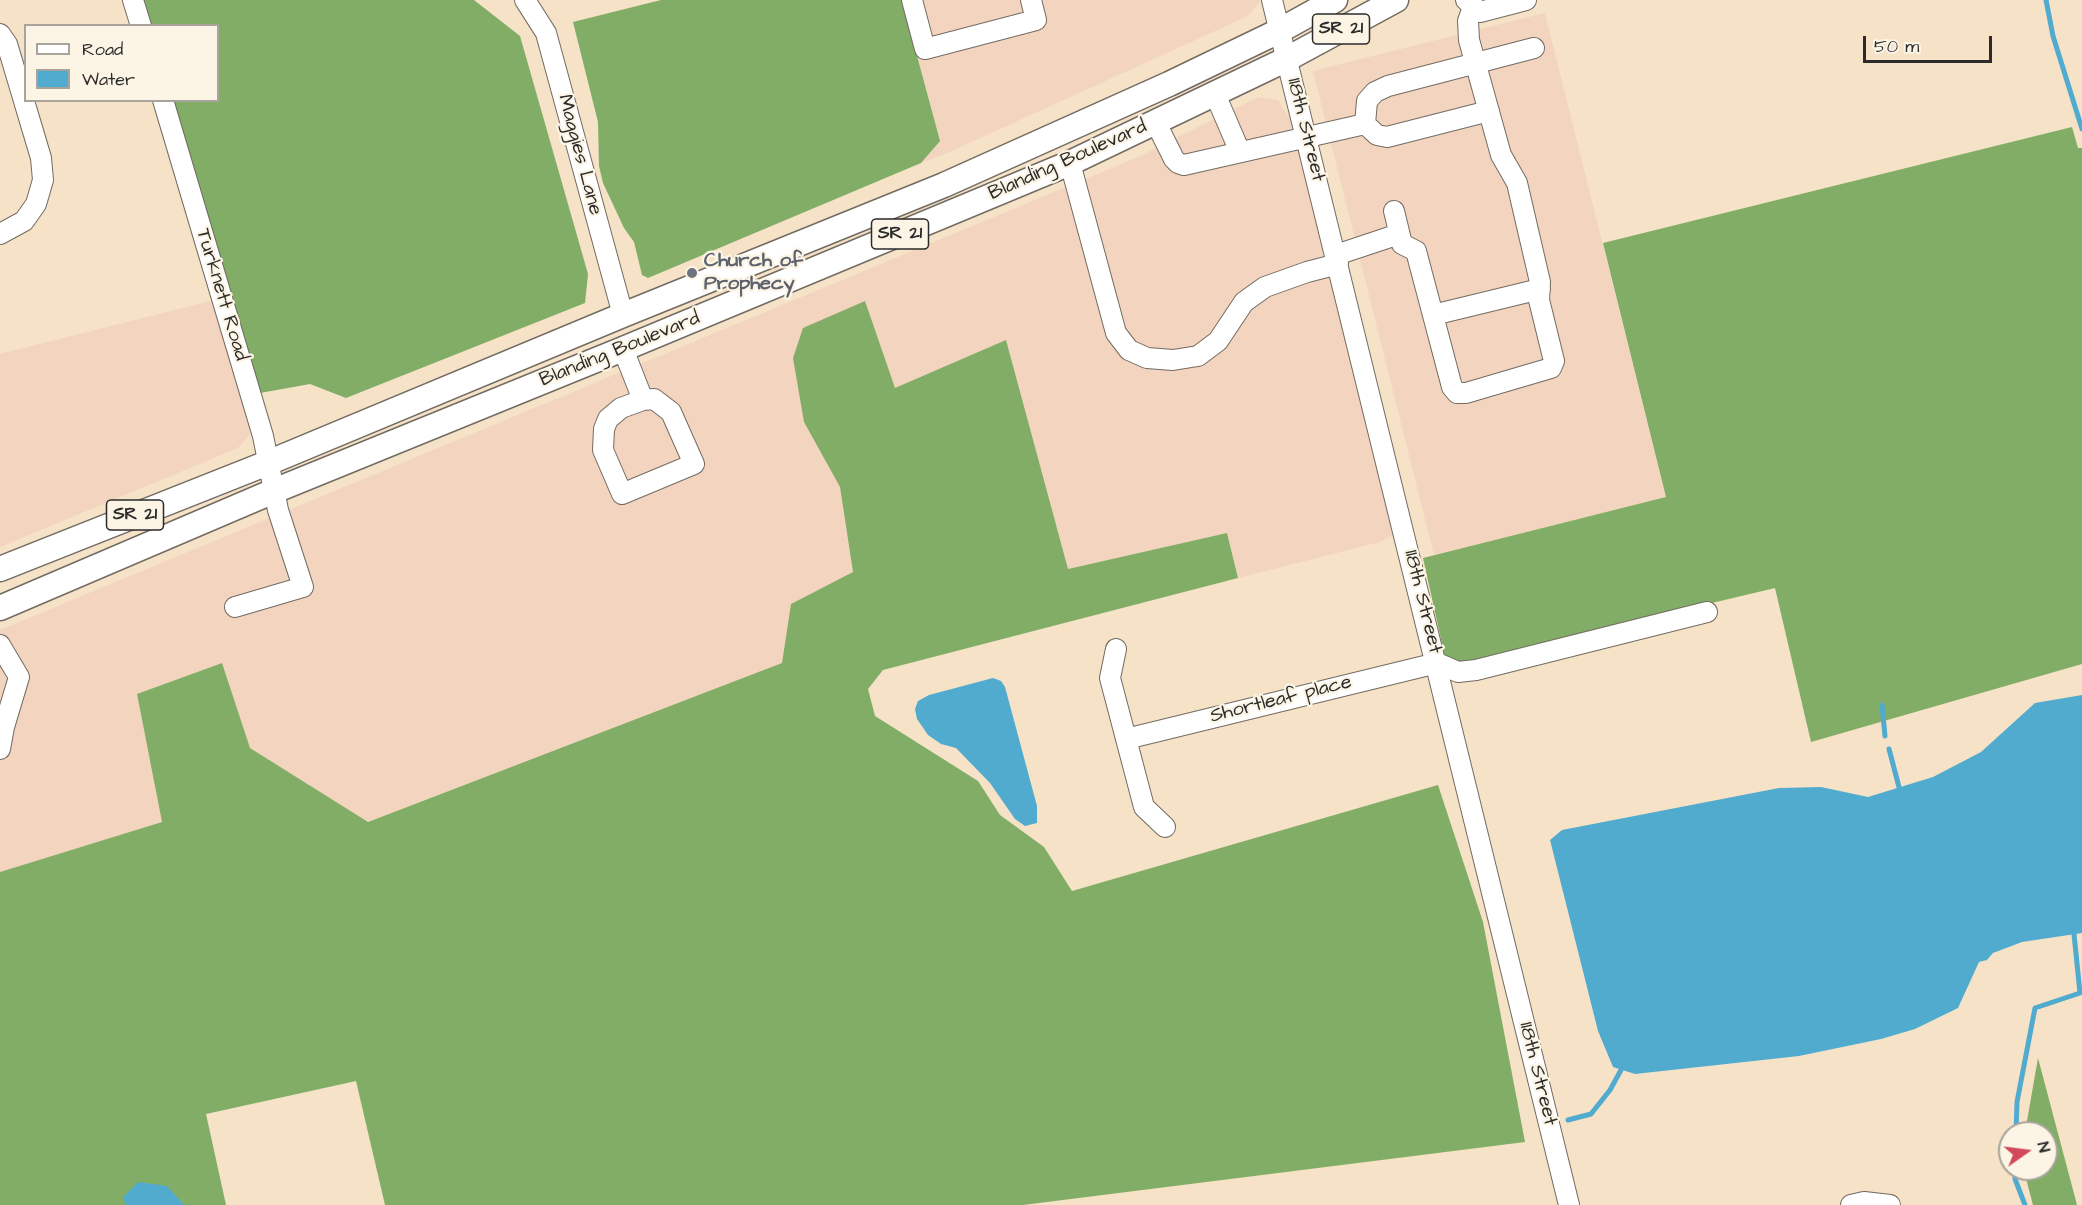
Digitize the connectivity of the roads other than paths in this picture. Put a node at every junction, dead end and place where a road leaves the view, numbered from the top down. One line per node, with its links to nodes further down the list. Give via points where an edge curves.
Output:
1 (133, 0): 10 (street)
2 (525, 0): 34 (street, Maggies Lane, via 546,33)
3 (912, 0): 4 (street, via 925,49 1036,20)
4 (1031, 0)
5 (1272, 0): 11 (street, 118th Street)
6 (1335, 0): 11 (main road, Blanding Boulevard / SR 21)
7 (1396, 0): 14 (main road, Blanding Boulevard / SR 21)
8 (1526, 0): 9 (street, via 1480,12)
9 (1469, 4): 15 (street, via 1469,40)
10 (140, 24)
11 (1279, 31): 14 (street, 118th Street); 26 (main road, Blanding Boulevard / SR 21, via 1070,130)
12 (0, 34): 17 (street, via 7,44)
13 (1534, 48): 15 (street)
14 (1287, 58): 16 (main road, Blanding Boulevard / SR 21); 23 (street, 118th Street)
15 (1476, 63): 20 (street); 22 (street, via 1375,92 1367,101)
16 (1215, 94): 21 (main road, Blanding Boulevard / SR 21); 24 (street)
17 (24, 101)
18 (24, 102): 29 (street, via 41,158 43,180 36,204 24,221)
19 (164, 102): 39 (street, Turknett Road)
20 (1489, 111): 22 (street, via 1387,137 1377,135); 33 (street, via 1501,155 1517,183)
21 (1156, 123): 24 (street, via 1178,163 1184,165); 25 (main road, Blanding Boulevard / SR 21)
22 (1365, 124): 23 (street)
23 (1306, 138): 24 (street); 31 (street, 118th Street)
24 (1240, 152)
25 (1070, 163): 27 (main road, Blanding Boulevard / SR 21); 31 (street, via 1116,333 1129,350 1147,358 1173,360 1198,356 1218,341 1244,302 1265,287)
26 (944, 184): 27 (street); 32 (main road, Blanding Boulevard / SR 21)
27 (956, 210): 36 (main road, Blanding Boulevard / SR 21)
28 (1394, 211): 30 (street)
29 (0, 234)
30 (1399, 234): 31 (street); 35 (street, via 1402,244 1416,251)
31 (1337, 260): 47 (street, 118th Street)
32 (690, 288): 34 (main road, Blanding Boulevard / SR 21); 36 (main road, via 640,324)
33 (1540, 289): 35 (street); 35 (street, via 1539,300 1554,361 1551,368 1466,393 1457,393 1452,387)
34 (623, 315): 37 (main road, via 603,342); 39 (main road, Blanding Boulevard / SR 21)
35 (1433, 315)
36 (623, 349): 37 (main road, Blanding Boulevard / SR 21); 38 (street)
37 (554, 377): 40 (main road, Blanding Boulevard / SR 21)
38 (643, 400): 38 (street, via 621,408 608,419 604,429 603,450 622,494 693,464 671,412 654,399)
39 (270, 462): 40 (street, Turknett Road); 41 (main road, Blanding Boulevard / SR 21)
40 (274, 491): 42 (street, Turknett Road, via 303,587); 43 (main road, Blanding Boulevard / SR 21)
41 (0, 568)
42 (235, 607)
43 (0, 608)
44 (1707, 612): 47 (street, via 1476,670 1458,672)
45 (0, 645): 49 (street, via 20,676)
46 (1116, 649): 48 (street, via 1110,678)
47 (1437, 663): 48 (street, Shortleaf place); 51 (street, 118th Street)
48 (1126, 739): 50 (street, via 1144,807)
49 (0, 749)
50 (1165, 827)
51 (1569, 1205)
52 (1851, 1205): 53 (street)
53 (1890, 1205)

